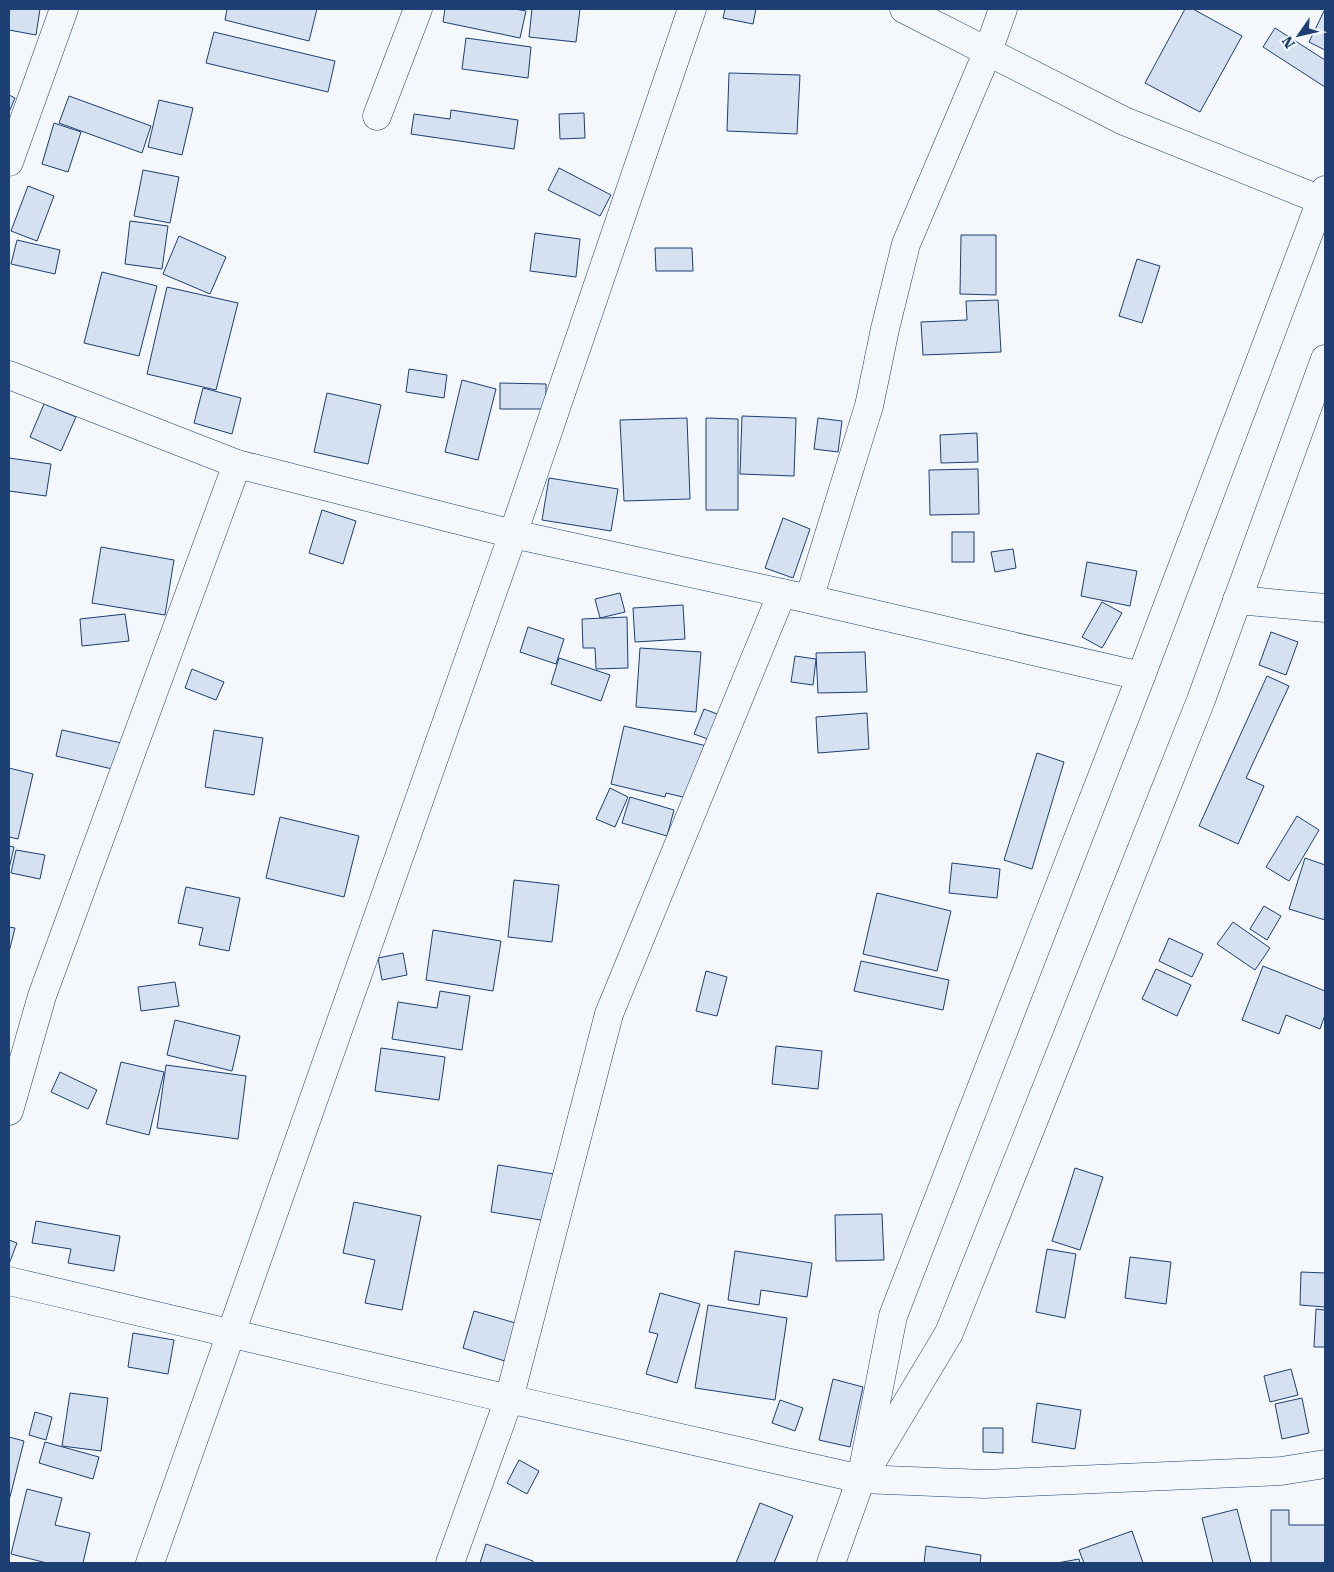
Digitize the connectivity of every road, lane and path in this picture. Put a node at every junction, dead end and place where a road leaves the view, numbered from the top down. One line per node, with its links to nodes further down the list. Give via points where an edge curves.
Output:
1 (64, 9): 8 (street)
2 (418, 9): 7 (street)
3 (692, 9): 13 (street)
4 (904, 9): 6 (street)
5 (1004, 9): 6 (street)
6 (988, 51): 9 (street, via 1124,120); 15 (street, via 906,244 869,406)
7 (377, 116)
8 (9, 162)
9 (1323, 195): 18 (street)
10 (1325, 358): 16 (street)
11 (9, 375): 12 (street)
12 (237, 464): 13 (street); 19 (street, via 42,996)
13 (513, 534): 14 (street); 21 (street)
14 (782, 593): 15 (street); 22 (street, via 609,1014)
15 (809, 599): 18 (street)
16 (1237, 600): 17 (street); 24 (street, via 1201,700 949,1333)
17 (1325, 608)
18 (1141, 676): 24 (street, via 893,1316)
19 (9, 1111)
20 (9, 1281): 21 (street)
21 (230, 1334): 22 (street); 25 (street)
22 (509, 1399): 24 (street); 26 (street)
23 (1325, 1464): 24 (street, via 1281,1471 984,1484)
24 (861, 1479): 27 (street)
25 (150, 1563)
26 (450, 1563)
27 (831, 1563)

